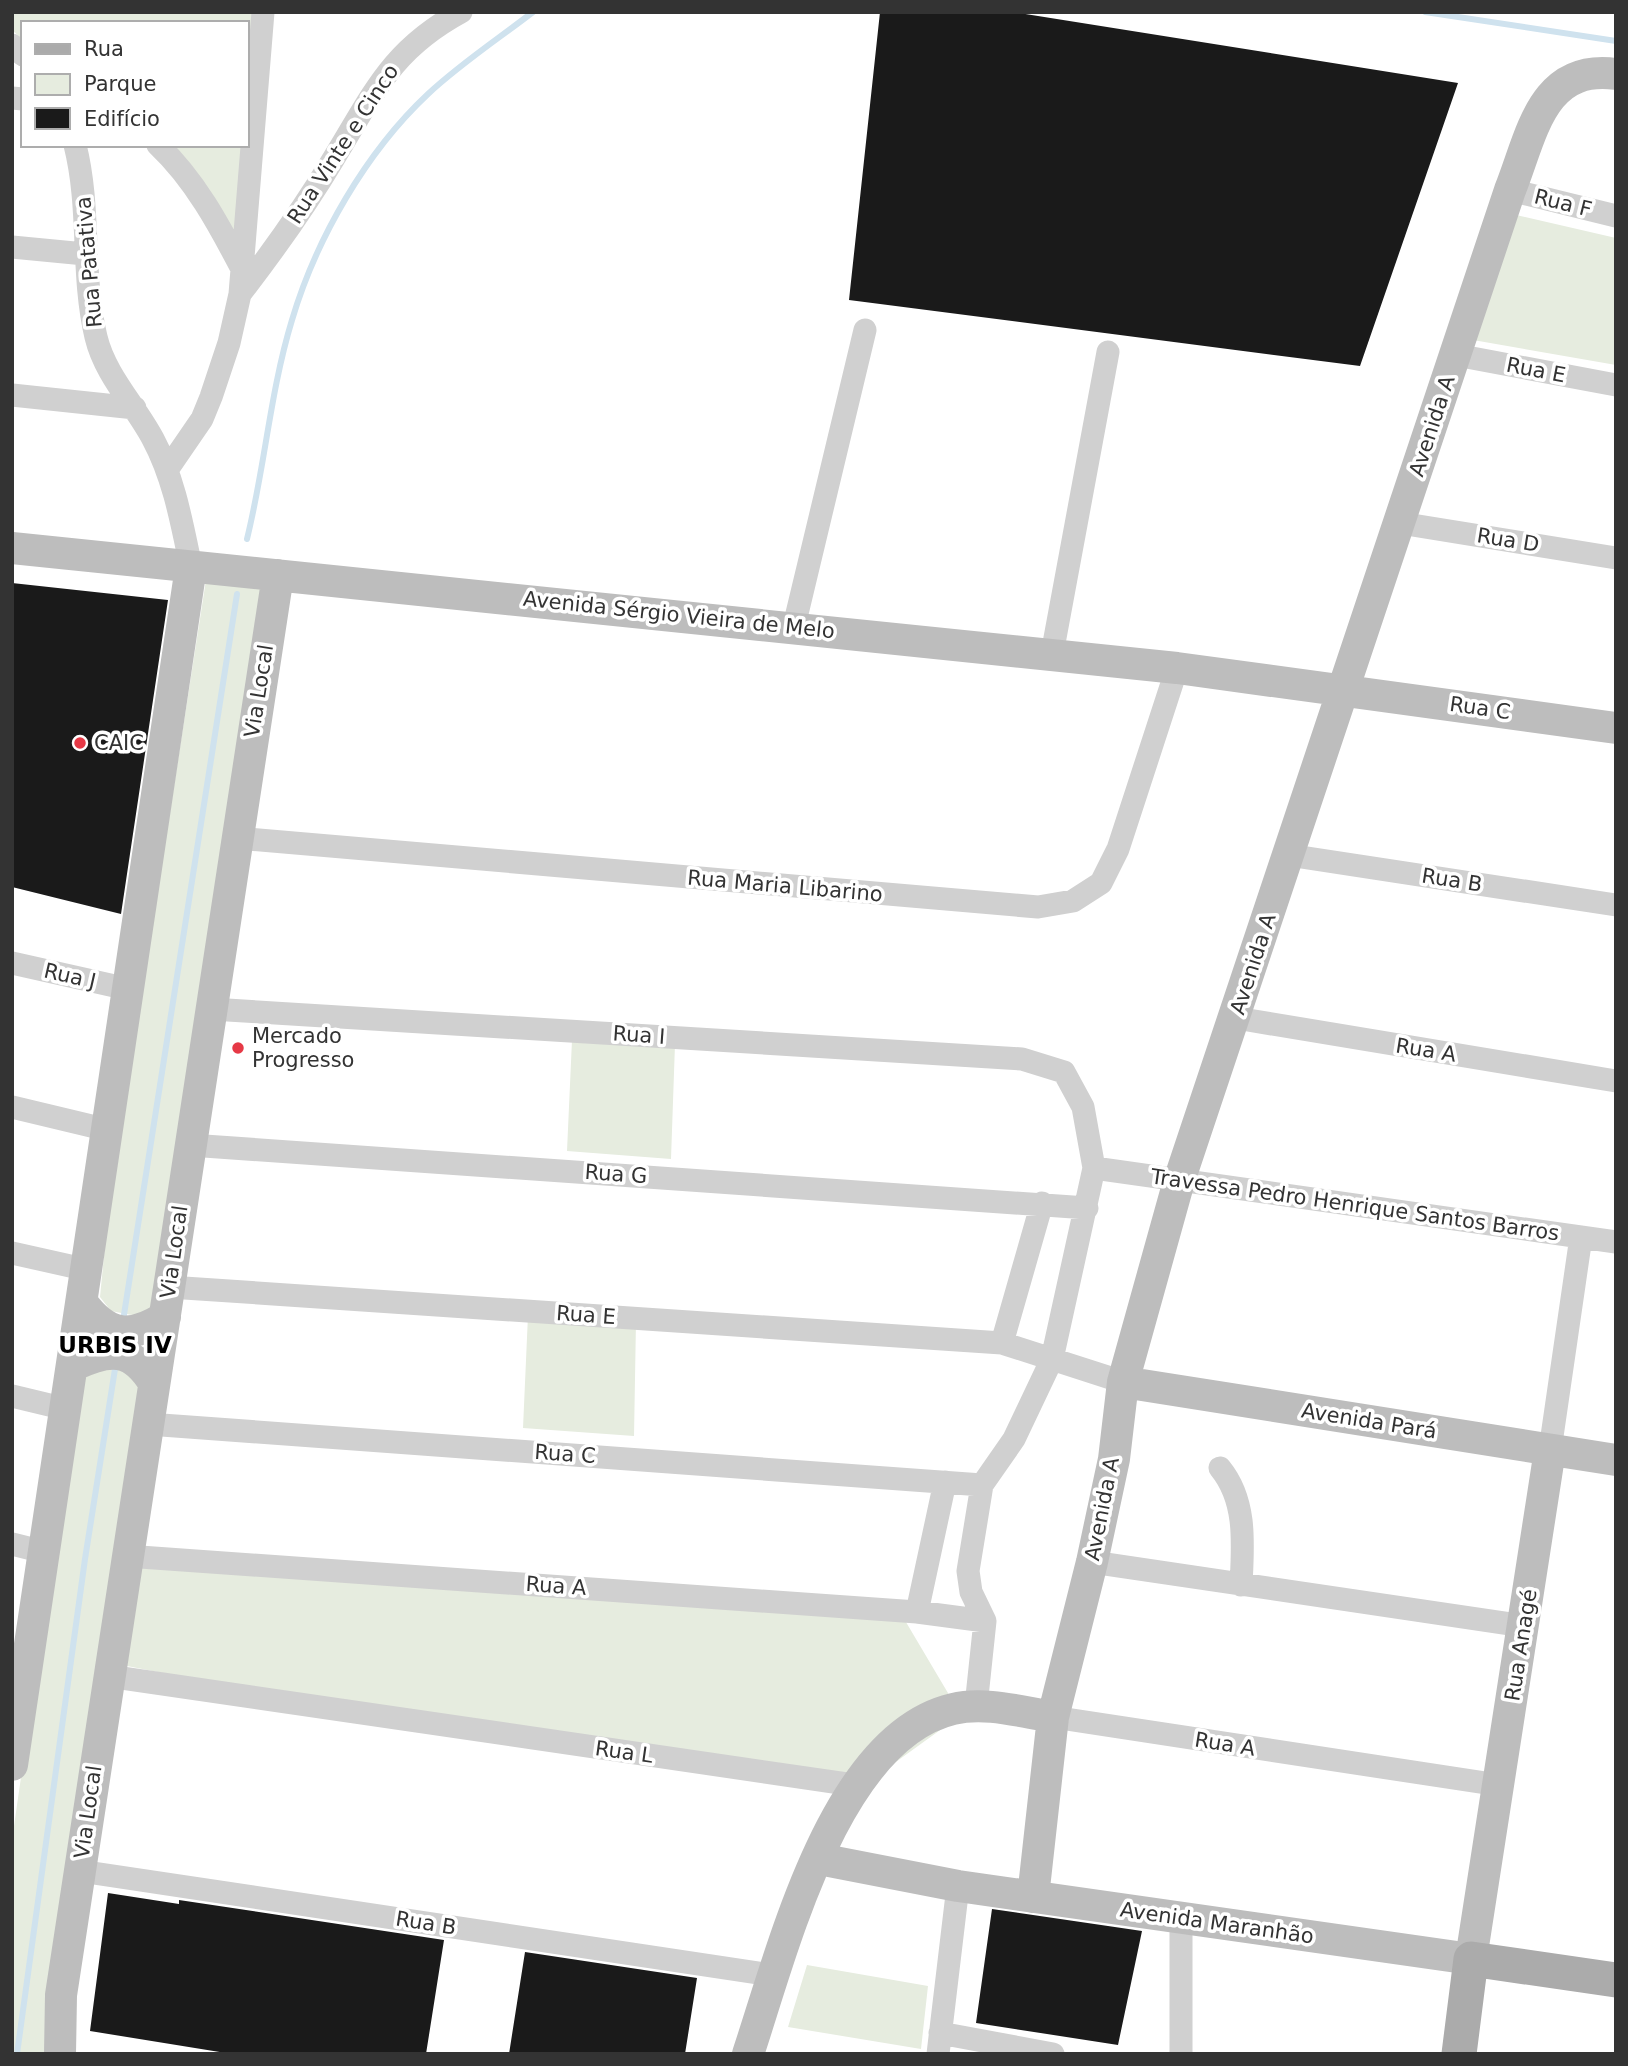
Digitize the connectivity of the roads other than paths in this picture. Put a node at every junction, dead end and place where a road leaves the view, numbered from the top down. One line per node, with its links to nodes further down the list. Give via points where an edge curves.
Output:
1 (263, 12): 10 (street)
2 (461, 12): 11 (street, Rua Vinte e Cinco, via 404,51 364,105 276,247)
3 (1601, 73): 6 (street, Avenida A, via 1561,84 1546,98)
4 (75, 147): 9 (street, Rua Patativa, via 85,215)
5 (160, 147): 10 (street, via 179,165)
6 (1510, 190): 7 (street, Rua F); 14 (street, Avenida A)
7 (1616, 216)
8 (12, 247): 9 (street)
9 (85, 254): 17 (street, Rua Patativa, via 96,339 111,374)
10 (242, 270): 11 (street)
11 (240, 294): 18 (street, via 229,344 202,419)
12 (865, 330): 24 (street)
13 (1108, 352): 25 (street)
14 (1456, 355): 15 (street, Rua E); 19 (street, Avenida A)
15 (1616, 385)
16 (12, 395): 17 (street)
17 (135, 408): 18 (street, Rua Patativa)
18 (167, 470): 22 (street, Rua Patativa)
19 (1400, 523): 21 (street, Rua D); 27 (street, Avenida A)
20 (12, 548): 22 (street, Avenida Sérgio Vieira de Melo)
21 (1616, 558)
22 (191, 567): 23 (street, Avenida Sérgio Vieira de Melo); 33 (street)
23 (278, 575): 24 (street, Avenida Sérgio Vieira de Melo); 29 (street, Via Local)
24 (794, 626): 25 (street, Avenida Sérgio Vieira de Melo)
25 (1052, 654): 26 (street, Avenida Sérgio Vieira de Melo)
26 (1177, 668): 27 (street, Avenida Sérgio Vieira de Melo); 29 (street, Rua Maria Libarino, via 1118,849 1101,883 1073,901 1038,907)
27 (1345, 689): 28 (street, Rua C); 30 (street, Avenida A)
28 (1616, 728)
29 (236, 838): 34 (street, Via Local)
30 (1288, 855): 31 (street, Rua B); 35 (street, Avenida A)
31 (1616, 905)
32 (12, 963): 33 (street, Rua J)
33 (128, 989): 38 (street)
34 (211, 1009): 39 (street, Via Local); 40 (street, Rua I, via 1022,1059 1064,1072 1083,1107)
35 (1236, 1018): 36 (street, Rua A); 41 (street, Avenida A)
36 (1616, 1081)
37 (12, 1107): 38 (street)
38 (108, 1129): 47 (street)
39 (190, 1145): 42 (street, Rua G); 48 (street, Via Local)
40 (1094, 1168): 41 (street, Travessa Pedro Henrique Santos Barros); 43 (street)
41 (1180, 1181): 44 (street, Travessa Pedro Henrique Santos Barros); 53 (street, Avenida A)
42 (1042, 1203): 43 (street, Rua G); 50 (street)
43 (1087, 1208): 51 (street)
44 (1581, 1237): 45 (street, Travessa Pedro Henrique Santos Barros); 58 (street, Rua Anagé)
45 (1616, 1242)
46 (12, 1253): 47 (street)
47 (88, 1270): 49 (street)
48 (167, 1302): 49 (street, via 142,1330 115,1331 103,1326); 50 (street, Rua E); 54 (street, Via Local)
49 (83, 1304): 52 (street)
50 (1002, 1343): 51 (street, Rua E)
51 (1052, 1359): 53 (street, Rua E); 62 (street, via 1014,1439)
52 (74, 1365): 54 (street, via 99,1355 123,1354 135,1360); 56 (street)
53 (1123, 1382): 58 (street, Avenida Pará); 66 (street, Avenida A, via 1114,1459)
54 (154, 1383): 57 (street, Via Local)
55 (12, 1396): 56 (street)
56 (66, 1409): 64 (street)
57 (148, 1424): 61 (street, Rua C); 65 (street, Via Local)
58 (1550, 1450): 59 (street, Avenida Pará); 70 (street, Rua Anagé)
59 (1616, 1460)
60 (1220, 1468): 67 (street, via 1237,1496 1243,1540)
61 (945, 1482): 62 (street, Rua C); 68 (street)
62 (982, 1485): 69 (street, via 968,1571 971,1592)
63 (12, 1544): 64 (street)
64 (44, 1552): 71 (street)
65 (126, 1556): 68 (street, Rua A); 72 (street, Via Local)
66 (1092, 1562): 67 (street); 74 (street, Avenida A)
67 (1241, 1585): 70 (street)
68 (918, 1612): 69 (street, Rua A)
69 (985, 1621): 73 (street)
70 (1524, 1626): 77 (street, Rua Anagé)
71 (19, 1666): 75 (street)
72 (108, 1676): 76 (street, Rua L); 79 (street, Via Local)
73 (963, 1708): 74 (street, Rua A); 76 (street, via 901,1736)
74 (1053, 1717): 77 (street, Rua A); 81 (street, Avenida A)
75 (12, 1765)
76 (854, 1786): 78 (street)
77 (1499, 1786): 83 (street, Rua Anagé)
78 (819, 1858): 80 (street, Avenida Maranhão); 84 (street)
79 (80, 1871): 84 (street, Rua B); 87 (street, Via Local, via 61,1995)
80 (958, 1886): 81 (street, Avenida Maranhão); 86 (street)
81 (1033, 1897): 82 (street, Avenida Maranhão)
82 (1181, 1917): 83 (street, Avenida Maranhão); 90 (street)
83 (1471, 1959): 85 (main road, Avenida Maranhão); 91 (main road, Rua Anagé)
84 (772, 1975): 88 (street)
85 (1616, 1980)
86 (939, 2044): 89 (street)
87 (60, 2054)
88 (748, 2054)
89 (1053, 2054)
90 (1181, 2054)
91 (1459, 2054)

